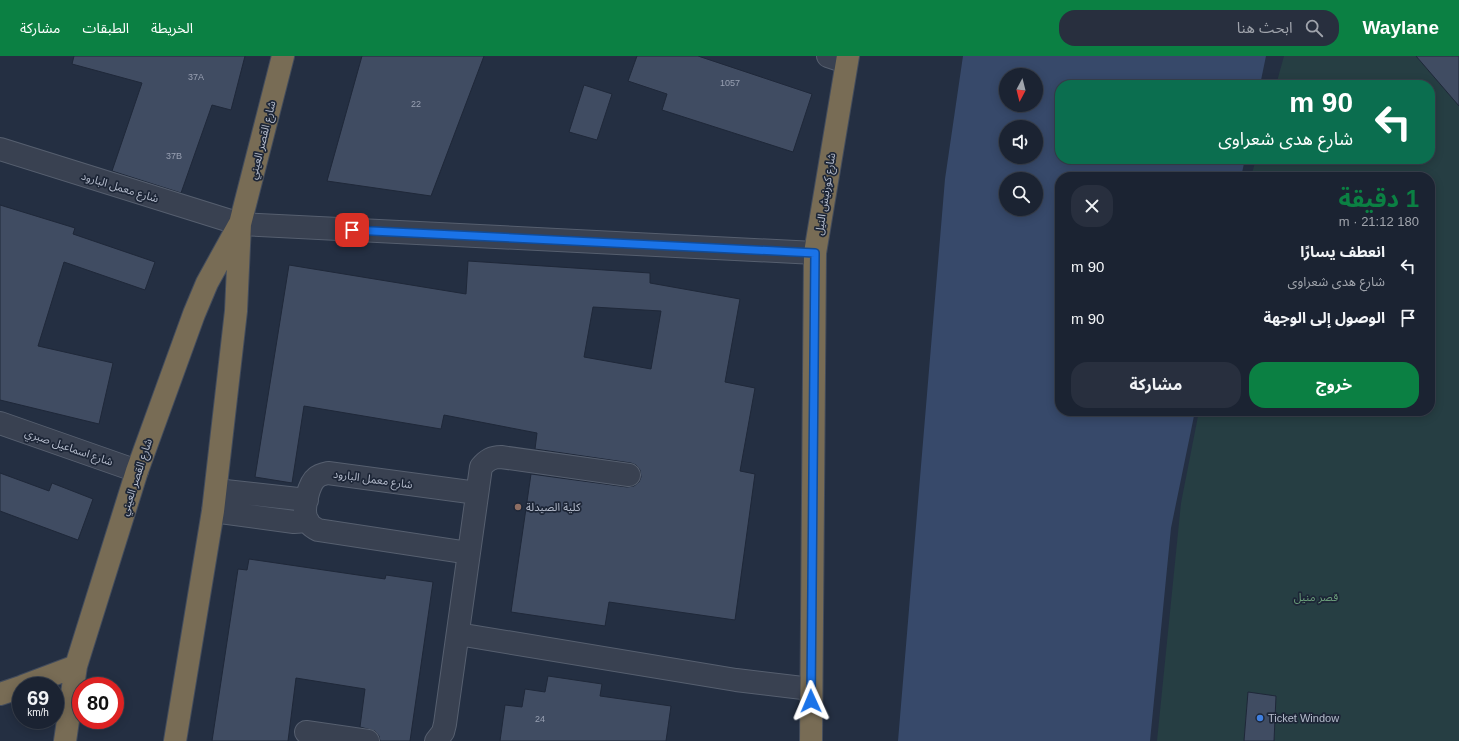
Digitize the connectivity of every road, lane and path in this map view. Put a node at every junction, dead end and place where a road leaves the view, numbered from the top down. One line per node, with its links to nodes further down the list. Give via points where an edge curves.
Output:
1 (283, 56): 4 (highway, شارع القصر العيني)
2 (841, 58): 5 (highway, شارع كورنيش النيل)
3 (0, 149): 4 (street, شارع معمل البارود)
4 (240, 224): 5 (street, شارع معمل البارود); 7 (highway, شارع القصر العيني, via 222,253 202,295); 9 (highway, شارع القصر العيني, via 236,311)
5 (815, 253): 17 (highway, شارع كورنيش النيل)
6 (0, 423): 7 (street, شارع اسماعيل صبري)
7 (137, 471): 15 (highway, شارع القصر العيني)
8 (629, 475): 10 (street, via 494,457 486,461 482,467)
9 (216, 490): 11 (street); 12 (highway, شارع القصر العيني)
10 (477, 493): 11 (street, شارع معمل البارود, via 328,473 315,478 311,483); 13 (street)
11 (307, 511): 12 (street, via 294,522); 13 (street, via 310,525 318,530)
12 (213, 512): 22 (highway, شارع القصر العيني)
13 (469, 553): 14 (street)
14 (458, 634): 17 (street, via 736,680); 24 (street, via 445,724)
15 (76, 666): 16 (highway); 21 (highway, شارع القصر العيني)
16 (46, 677)
17 (811, 689): 25 (highway, شارع كورنيش النيل)
18 (12, 690): 19 (highway)
19 (0, 694)
20 (306, 732): 23 (street)
21 (65, 741)
22 (175, 741)
23 (368, 741)
24 (436, 741)
25 (811, 741)

